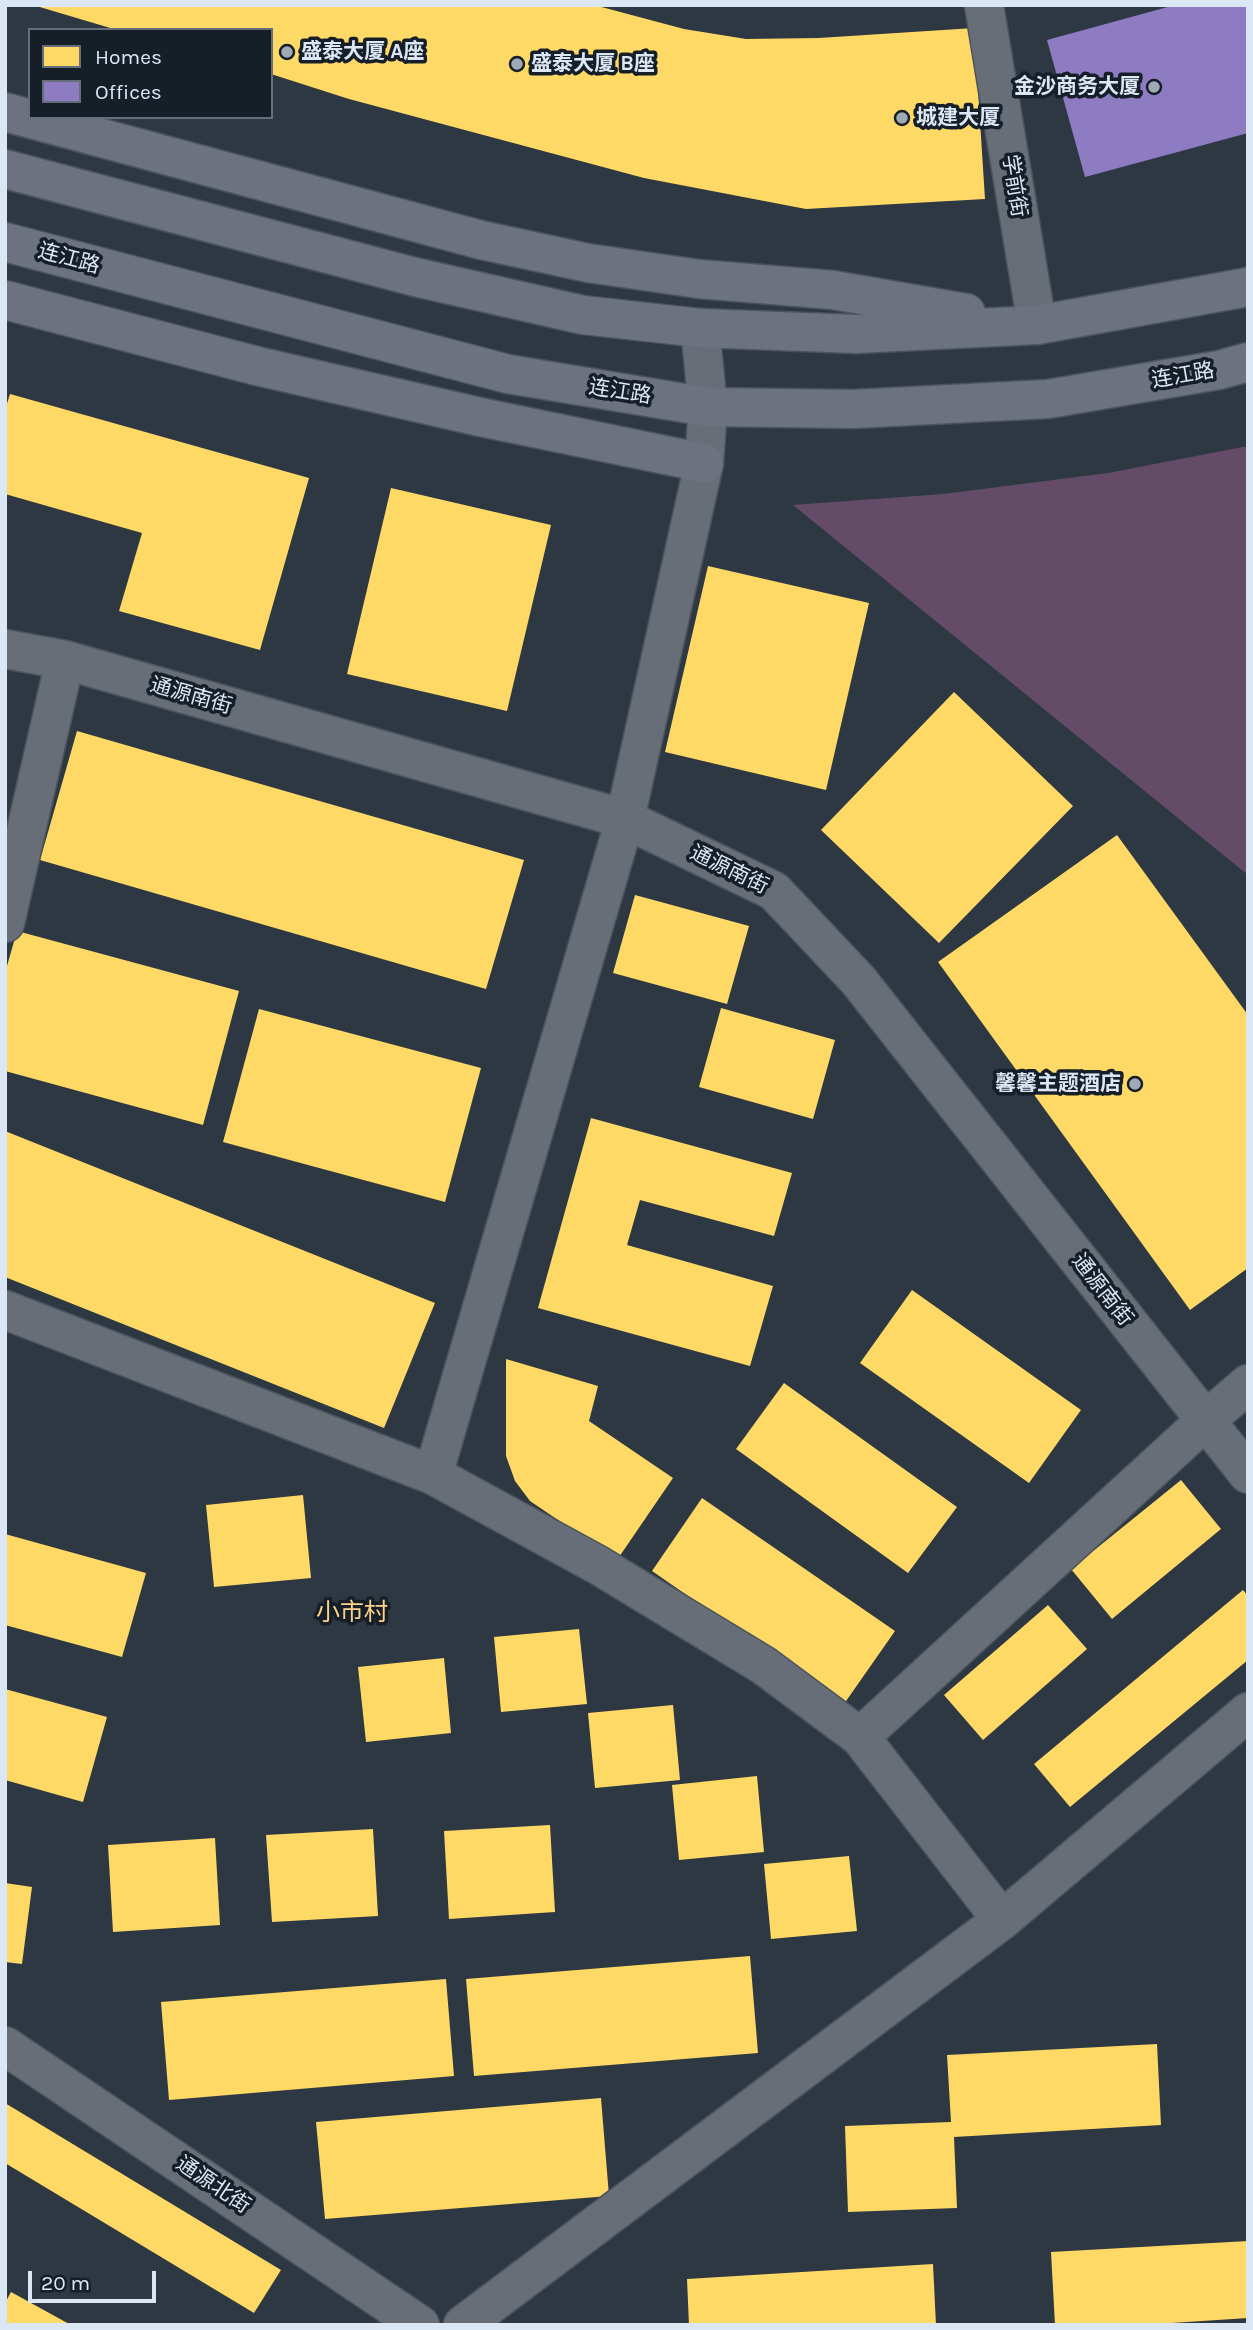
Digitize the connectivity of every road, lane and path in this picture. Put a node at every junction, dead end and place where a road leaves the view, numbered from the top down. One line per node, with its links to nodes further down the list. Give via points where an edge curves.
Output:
1 (984, 5): 9 (street, 学前街)
2 (5, 112): 3 (main road)
3 (28, 118)
4 (31, 119): 9 (main road, via 481,240 587,263 699,279 833,290)
5 (5, 169): 10 (main road, via 440,283 583,315)
6 (5, 242): 12 (main road, 连江路, via 508,373)
7 (1248, 287): 9 (main road)
8 (5, 300): 13 (main road, via 270,369)
9 (1037, 325): 10 (main road, via 856,334)
10 (701, 328): 12 (street)
11 (1248, 362): 12 (main road, 连江路, via 1048,399 853,409)
12 (708, 407): 13 (street)
13 (704, 463): 16 (street)
14 (5, 649): 15 (street, 通源南街)
15 (65, 660): 16 (street, 通源南街); 17 (street)
16 (625, 819): 20 (street, 通源南街, via 774,891 858,980); 22 (street)
17 (5, 923)
18 (5, 1310): 22 (street)
19 (1248, 1384): 20 (street)
20 (1205, 1421): 21 (street, 通源南街); 24 (street)
21 (1248, 1474)
22 (433, 1475): 24 (street, via 598,1565 763,1665)
23 (1248, 1712): 25 (street)
24 (860, 1737): 25 (street)
25 (1002, 1920): 28 (street)
26 (5, 2046): 27 (street, 通源北街)
27 (420, 2325)
28 (463, 2325)

